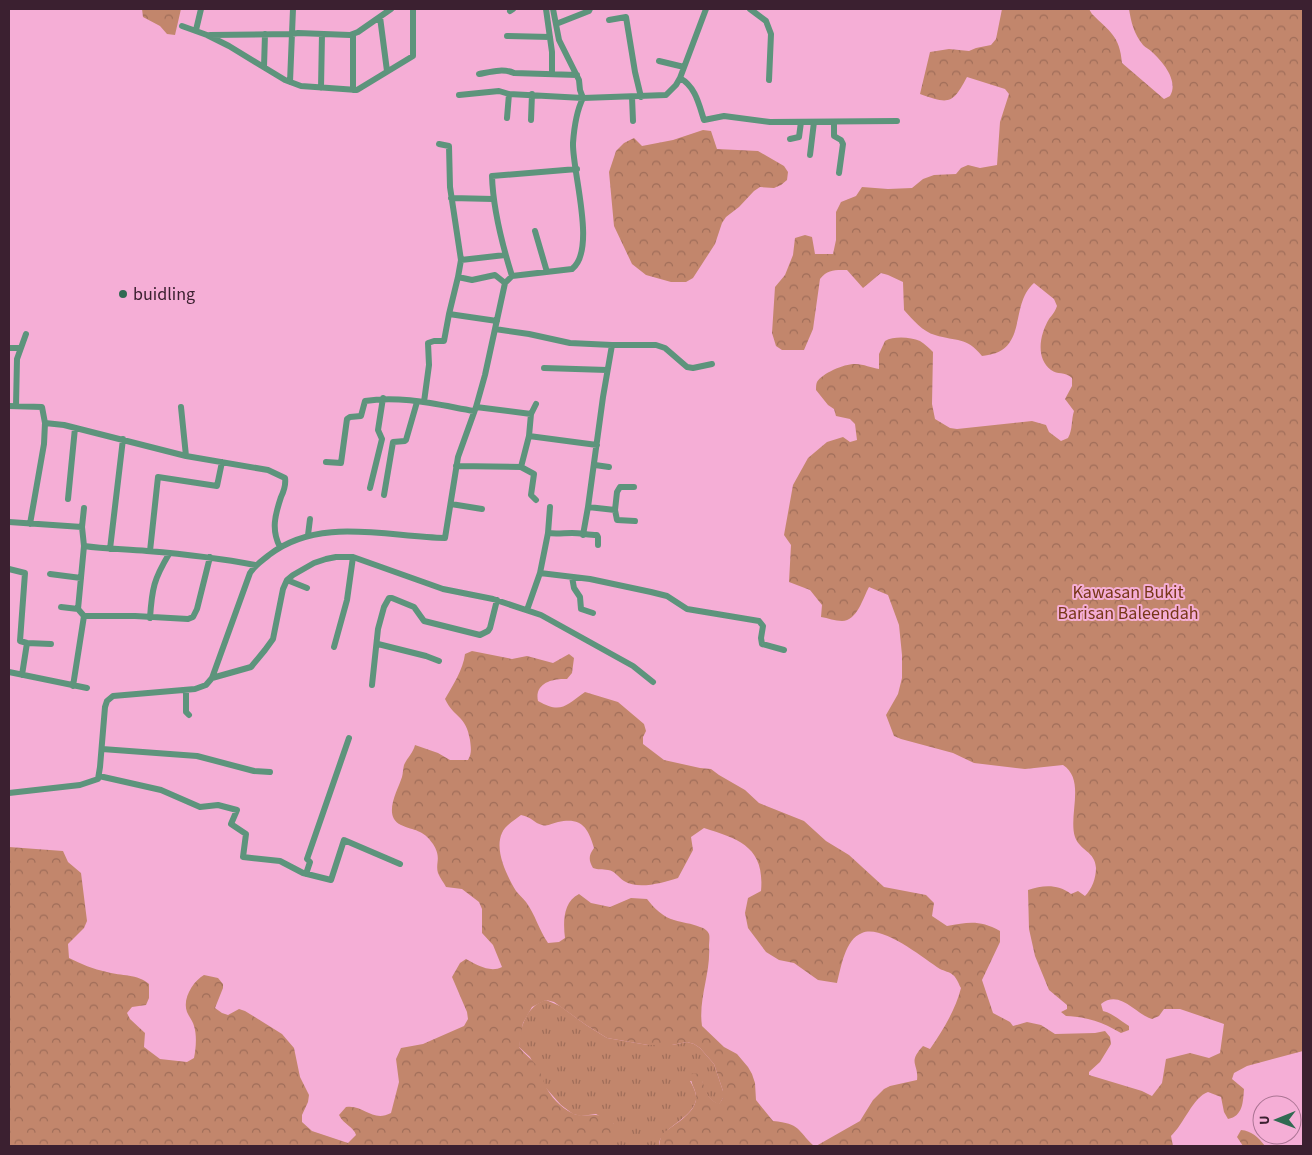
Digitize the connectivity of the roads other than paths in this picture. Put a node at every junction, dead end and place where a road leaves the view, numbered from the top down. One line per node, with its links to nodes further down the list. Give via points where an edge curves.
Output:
1 (201, 9): 14 (street)
2 (292, 9): 16 (street)
3 (391, 9): 10 (street)
4 (413, 9): 25 (street, via 413,56)
5 (546, 9): 21 (street)
6 (553, 9): 12 (street)
7 (590, 9): 12 (street)
8 (706, 9): 24 (street)
9 (750, 9): 30 (street, via 766,21 771,34)
10 (380, 17): 18 (street); 25 (street)
11 (609, 20): 38 (street, via 626,17)
12 (556, 24): 28 (street, via 561,46)
13 (182, 26): 14 (street)
14 (196, 30): 19 (street)
15 (266, 34): 16 (street); 19 (street); 23 (street)
16 (292, 34): 17 (street); 31 (street)
17 (322, 34): 18 (street); 32 (street)
18 (353, 34): 33 (street)
19 (207, 35): 23 (street)
20 (507, 36): 21 (street)
21 (550, 37): 27 (street)
22 (660, 61): 24 (street)
23 (264, 67): 31 (street)
24 (684, 67): 29 (street)
25 (387, 71): 33 (street, via 359,90)
26 (479, 74): 27 (street, via 494,71)
27 (552, 74): 28 (street)
28 (577, 75): 39 (street)
29 (680, 78): 38 (street, via 666,95); 44 (street, via 699,102 704,120 724,116)
30 (769, 80)
31 (290, 82): 32 (street)
32 (321, 88): 33 (street)
33 (353, 90)
34 (509, 94): 35 (street); 36 (street, via 498,90); 40 (street)
35 (532, 94): 39 (street); 41 (street)
36 (459, 95)
37 (632, 96): 38 (street); 39 (street); 42 (street)
38 (642, 97)
39 (583, 98): 50 (street, via 573,140)
40 (506, 118)
41 (530, 120)
42 (633, 121)
43 (897, 121): 46 (street)
44 (801, 122): 45 (street); 47 (street, via 799,137)
45 (814, 122): 46 (street); 49 (street)
46 (834, 122): 51 (street, via 834,136 843,144)
47 (790, 139)
48 (439, 144): 52 (street, via 449,146)
49 (810, 155)
50 (577, 168): 53 (street, via 493,176); 57 (street, via 583,248 578,263 572,268)
51 (838, 174)
52 (451, 198): 53 (street); 56 (street)
53 (493, 199): 55 (street)
54 (535, 231): 57 (street)
55 (505, 255): 56 (street); 58 (street)
56 (461, 260): 59 (street)
57 (547, 272): 58 (street)
58 (512, 276): 60 (street)
59 (458, 277): 60 (street, via 472,280 495,275); 61 (street)
60 (505, 283): 62 (street)
61 (449, 314): 62 (street); 72 (street, via 444,341 428,343 429,365)
62 (497, 321): 63 (street)
63 (495, 329): 65 (street, via 570,343); 76 (street)
64 (26, 334): 67 (street)
65 (612, 346): 68 (street, via 656,345 665,348 687,367); 70 (street)
66 (9, 348): 67 (street)
67 (20, 348): 74 (street)
68 (712, 364)
69 (544, 368): 70 (street)
70 (608, 370): 82 (street)
71 (383, 398): 72 (street); 85 (street, via 365,401 362,416 347,420 341,463); 91 (street, via 378,428 382,439)
72 (420, 402): 76 (street); 92 (street, via 406,440 393,442)
73 (536, 404): 77 (street)
74 (12, 406): 78 (street, via 42,407)
75 (181, 407): 83 (street)
76 (475, 409): 77 (street); 87 (street)
77 (531, 414): 80 (street)
78 (45, 423): 79 (street); 104 (street)
79 (76, 428): 81 (street); 93 (street)
80 (529, 436): 82 (street); 89 (street)
81 (123, 440): 83 (street); 112 (street)
82 (597, 445): 86 (street)
83 (186, 456): 84 (street)
84 (222, 462): 111 (street, via 268,470 285,478 274,524); 113 (street, via 217,486 158,476)
85 (326, 462)
86 (595, 465): 88 (street); 97 (street)
87 (456, 466): 89 (street); 95 (street)
88 (609, 466)
89 (520, 467): 94 (street, via 534,474 531,495)
90 (634, 487): 100 (street, via 620,487)
91 (370, 488)
92 (384, 495)
93 (68, 499)
94 (536, 500)
95 (451, 504): 99 (street); 107 (street, via 445,538 334,531)
96 (550, 507): 106 (street)
97 (588, 507): 100 (street); 108 (street)
98 (84, 508): 105 (street)
99 (482, 509)
100 (615, 510): 102 (street, via 617,520)
101 (310, 519): 107 (street)
102 (635, 521)
103 (9, 522): 104 (street)
104 (30, 524): 105 (street)
105 (82, 527): 110 (street)
106 (548, 533): 108 (street); 119 (street)
107 (308, 535): 111 (street)
108 (583, 535): 109 (street, via 597,535)
109 (598, 545)
110 (84, 546): 112 (street); 121 (street)
111 (280, 547): 117 (street)
112 (110, 550): 113 (street)
113 (150, 551): 114 (street)
114 (169, 554): 115 (street); 131 (street, via 152,590)
115 (210, 557): 117 (street); 131 (street, via 193,617 182,620)
116 (353, 557): 123 (street, via 320,561); 125 (street, via 443,588); 135 (street, via 347,600)
117 (255, 565): 140 (street, via 245,584)
118 (9, 569): 132 (street, via 25,573 19,640)
119 (540, 573): 122 (street); 128 (street)
120 (50, 574): 121 (street)
121 (81, 578): 127 (street)
122 (572, 578): 129 (street, via 581,609); 136 (street, via 667,596 687,609 759,621 763,626 762,644)
123 (287, 580): 124 (street); 140 (street, via 273,638 265,650 251,667)
124 (307, 588)
125 (497, 600): 128 (street); 134 (street, via 490,628 480,635 422,620 410,604 389,598 384,607)
126 (61, 607): 127 (street)
127 (78, 609): 130 (street)
128 (527, 610): 141 (street, via 580,635 633,666)
129 (593, 613)
130 (84, 616): 131 (street); 142 (street)
131 (150, 618)
132 (27, 643): 133 (street); 139 (street)
133 (51, 644)
134 (378, 644): 137 (street); 143 (street)
135 (334, 647)
136 (784, 650)
137 (439, 661)
138 (9, 672): 139 (street)
139 (22, 675): 142 (street)
140 (212, 678): 145 (street, via 205,686)
141 (653, 682)
142 (73, 686): 144 (street)
143 (372, 686)
144 (87, 688)
145 (186, 690): 146 (street, via 186,712); 148 (street, via 113,696 105,707)
146 (189, 715)
147 (349, 738): 153 (street, via 307,858 310,862)
148 (102, 749): 149 (street, via 197,756); 150 (street)
149 (270, 772)
150 (99, 776): 151 (street, via 80,785); 153 (street, via 161,790 200,807 218,805 237,810 231,824 246,834 243,856 280,861)
151 (9, 793)
152 (400, 864): 153 (street, via 344,840 331,880)
153 (306, 874)

